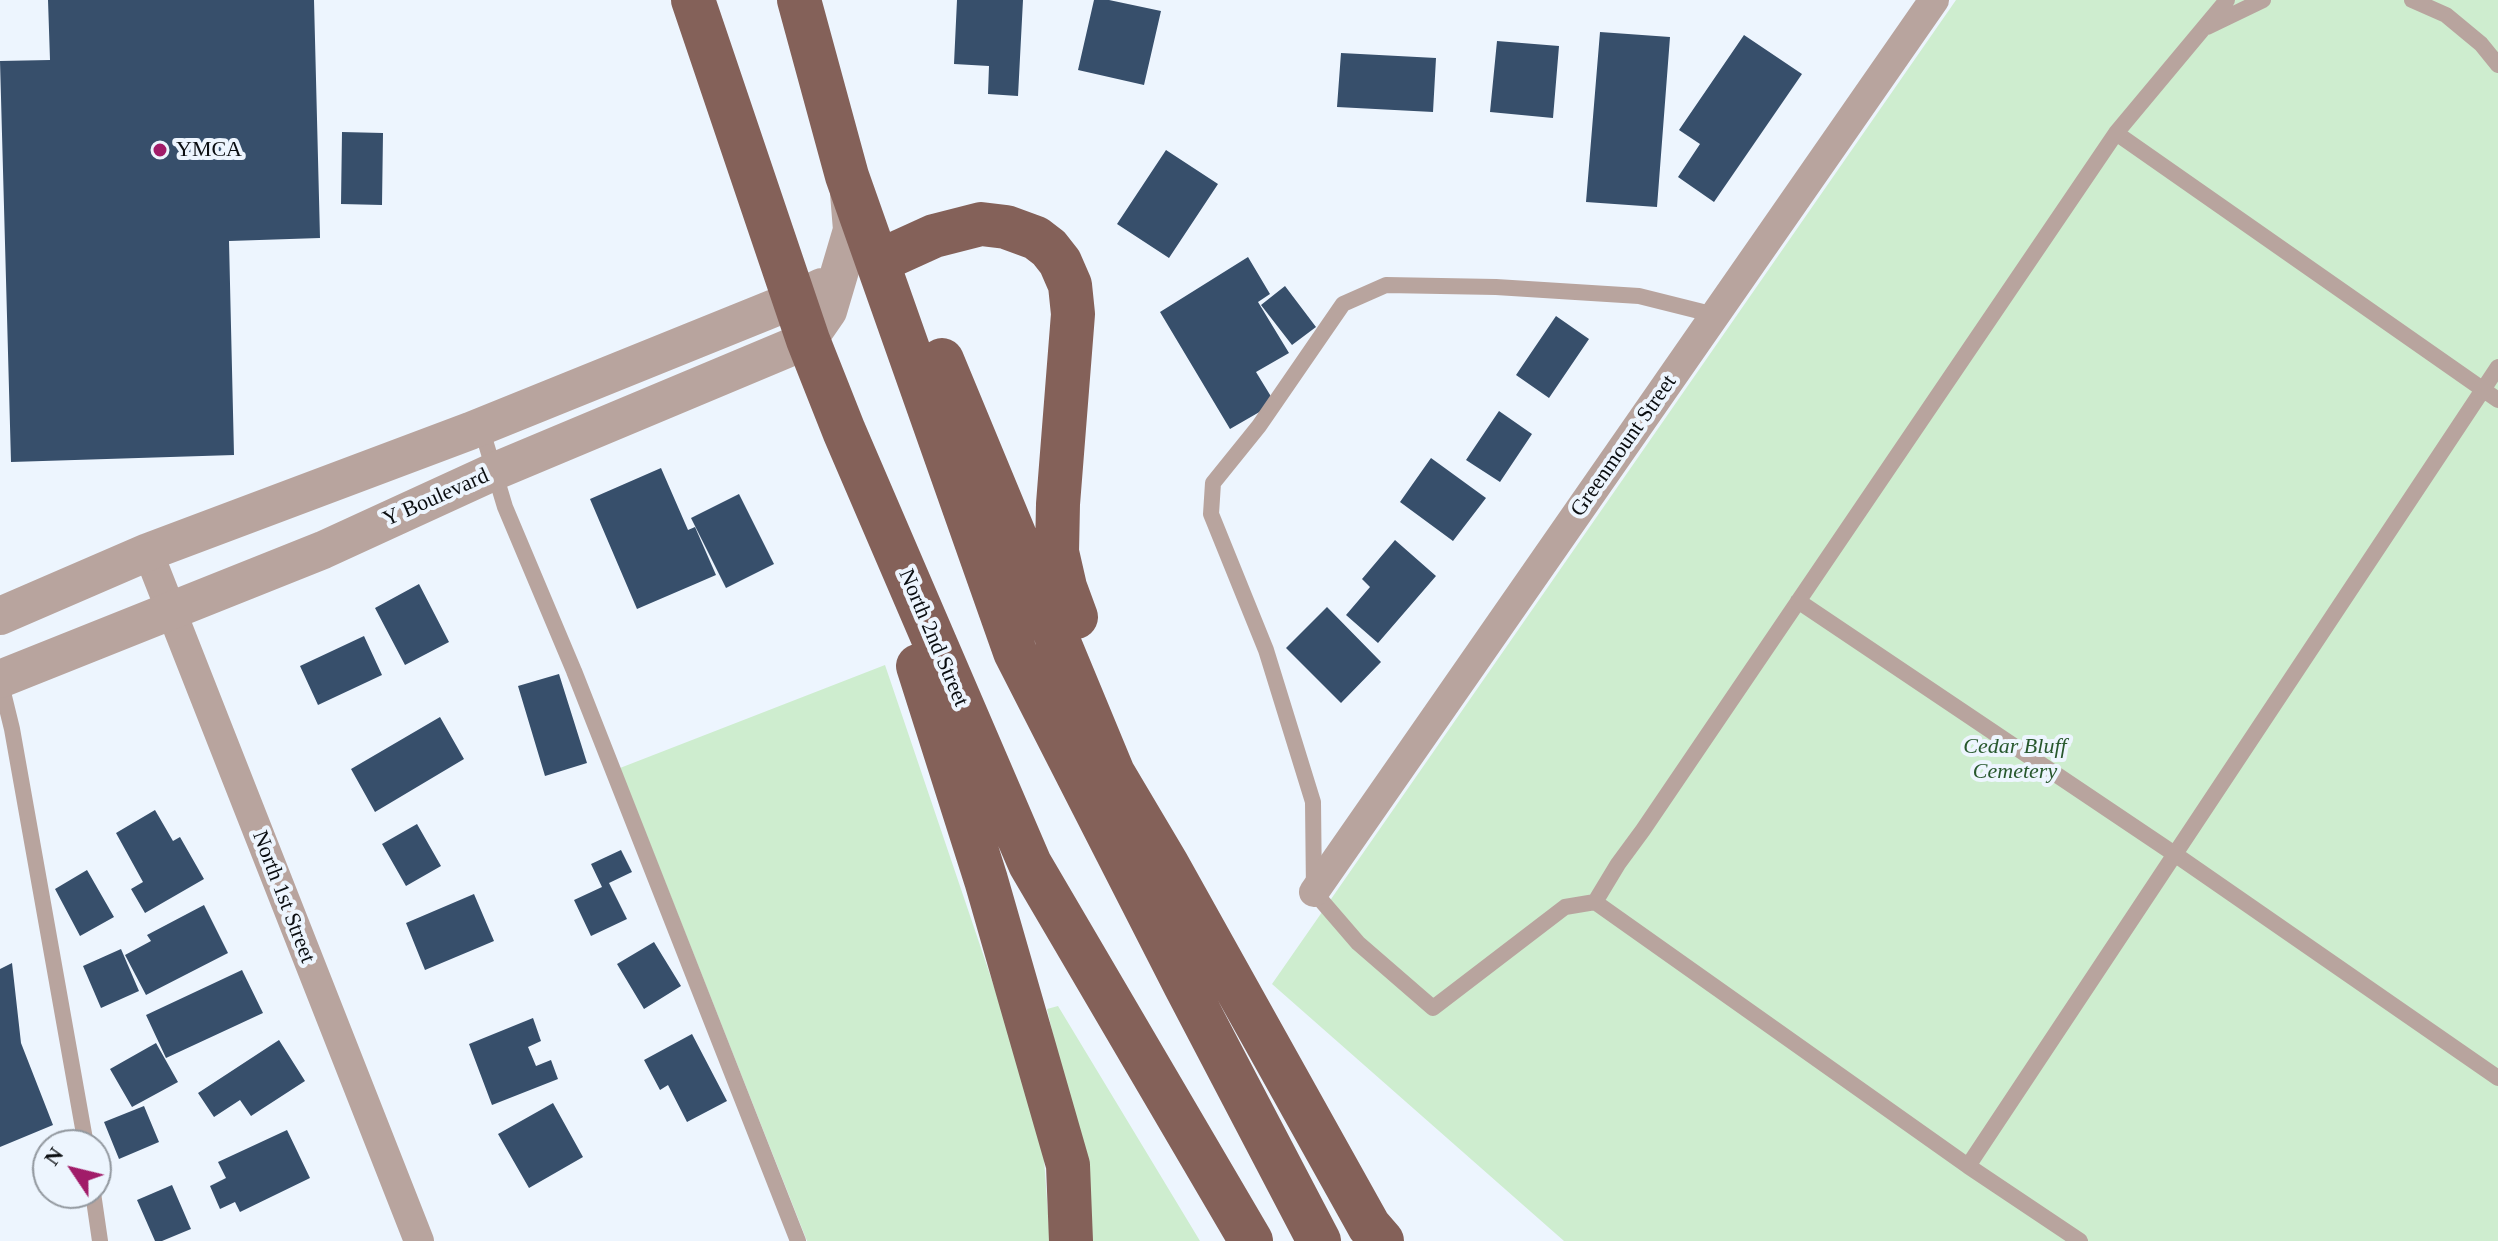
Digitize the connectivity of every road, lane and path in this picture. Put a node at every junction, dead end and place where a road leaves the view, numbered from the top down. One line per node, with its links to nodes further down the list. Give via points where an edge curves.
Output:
1 (693, 0): 14 (main road, North 2nd Street)
2 (799, 0): 10 (main road)
3 (1934, 0): 13 (street, Greenmount Street)
4 (2227, 0): 7 (lane)
5 (2263, 0): 7 (lane)
6 (2412, 0): 8 (lane, via 2446,15)
7 (2202, 29): 9 (lane)
8 (2498, 65)
9 (2116, 133): 16 (lane); 22 (lane)
10 (847, 176): 11 (main road); 12 (street, via 852,230)
11 (879, 261): 12 (street, Y Boulevard); 27 (main road, via 932,334 1113,773); 27 (main road, via 934,236 981,224 1036,238 1060,262 1070,285 1073,314 1057,552 1065,587); 39 (main road, via 1015,652)
12 (837, 280): 14 (street, Y Boulevard)
13 (1715, 315): 28 (street, Greenmount Street); 28 (lane, via 1639,296 1386,285 1343,304 1213,483 1211,514 1266,650 1313,802)
14 (801, 320): 18 (street, Y Boulevard); 19 (main road, North 2nd Street); 20 (street, Y Boulevard)
15 (2498, 367): 16 (lane)
16 (2483, 390): 17 (lane); 26 (lane)
17 (2498, 400)
18 (480, 427): 20 (lane); 21 (street, Y Boulevard)
19 (844, 431): 37 (main road, via 986,880 1068,1165); 38 (main road, North 2nd Street, via 1030,864)
20 (493, 472): 23 (street, Y Boulevard, via 323,550); 36 (lane)
21 (148, 552): 23 (street, North 1st Street); 24 (street, Y Boulevard)
22 (1798, 601): 26 (lane); 29 (lane)
23 (171, 611): 25 (street, Y Boulevard); 35 (street, North 1st Street)
24 (0, 616)
25 (0, 679): 31 (lane)
26 (2176, 855): 30 (lane); 32 (lane)
27 (1167, 864): 40 (main road)
28 (1314, 892): 29 (lane, via 1358,943 1433,1008 1565,907)
29 (1595, 902): 32 (lane)
30 (2498, 1078)
31 (83, 1129)
32 (1968, 1166): 41 (lane)
33 (95, 1209): 34 (lane)
34 (100, 1241)
35 (419, 1241)
36 (798, 1241)
37 (1071, 1241)
38 (1251, 1241)
39 (1319, 1241)
40 (1382, 1241)
41 (2080, 1241)

